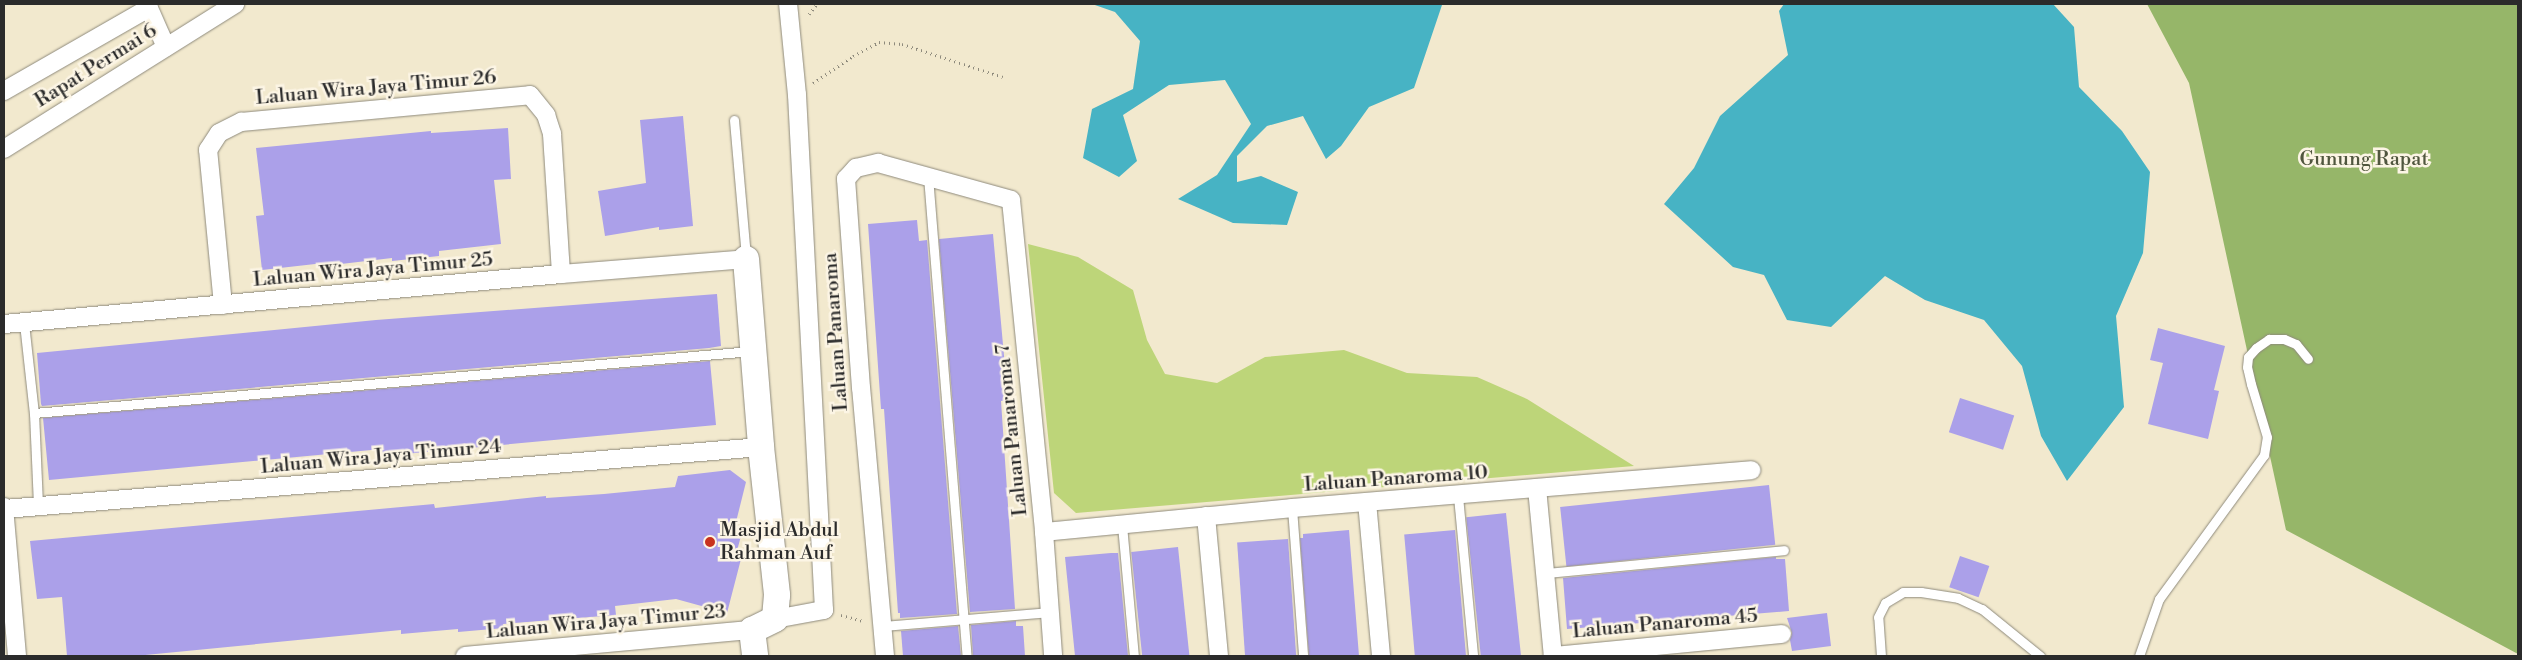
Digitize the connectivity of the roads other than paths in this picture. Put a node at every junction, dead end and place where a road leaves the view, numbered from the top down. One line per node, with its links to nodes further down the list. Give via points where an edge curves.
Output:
1 (236, 4): 4 (street, Rapat Permai 6)
2 (788, 4): 33 (street, Laluan Wira Jaya Timur 23, via 797,95 824,610)
3 (148, 6): 4 (street); 5 (street)
4 (166, 47): 7 (street, Rapat Permai 6)
5 (4, 91)
6 (734, 120): 10 (lane)
7 (4, 149)
8 (928, 176): 9 (street, Laluan Panaroma); 32 (lane); 34 (street, Laluan Panaroma, via 878,163 856,168 846,179)
9 (1011, 200): 28 (street, Laluan Panaroma 7)
10 (746, 259): 11 (street, Laluan Wira Jaya Timur 25); 15 (street)
11 (561, 274): 12 (street, Laluan Wira Jaya Timur 25); 12 (street, Laluan Wira Jaya Timur 26, via 552,134 546,115 530,95 240,122 219,132 208,150)
12 (223, 305): 13 (street, Laluan Wira Jaya Timur 25)
13 (24, 322): 14 (street, Laluan Wira Jaya Timur 25); 17 (lane)
14 (4, 324)
15 (754, 351): 17 (lane); 18 (street)
16 (2308, 358): 52 (lane, via 2296,344 2284,338 2269,339 2248,357 2251,384 2268,437 2264,455 2159,599)
17 (34, 413): 23 (lane)
18 (760, 447): 23 (street, Laluan Wira Jaya Timur 24); 33 (street, via 776,595)
19 (1751, 470): 20 (street, Laluan Panaroma 10)
20 (1537, 488): 21 (street, Laluan Panaroma 10); 30 (street)
21 (1458, 496): 22 (street, Laluan Panaroma 10); 48 (lane)
22 (1366, 502): 25 (street, Laluan Panaroma 10); 47 (street)
23 (38, 506): 24 (street, Laluan Wira Jaya Timur 24)
24 (4, 508): 36 (street)
25 (1292, 508): 26 (street, Laluan Panaroma 10); 46 (lane)
26 (1206, 516): 27 (street, Laluan Panaroma 10); 45 (street)
27 (1122, 525): 28 (street, Laluan Panaroma 10); 44 (lane)
28 (1044, 532): 31 (street, Laluan Panaroma 7)
29 (1784, 550): 30 (lane)
30 (1546, 573): 49 (street)
31 (1050, 612): 32 (lane); 43 (street, Laluan Panaroma 7)
32 (964, 619): 34 (lane); 42 (lane)
33 (763, 624): 37 (street, Laluan Wira Jaya Timur 23); 40 (street)
34 (883, 626): 41 (street, Laluan Panaroma)
35 (1782, 634): 49 (street, Laluan Panaroma 45)
36 (12, 648)
37 (644, 648): 38 (street, Laluan Wira Jaya Timur 23)
38 (548, 652): 39 (street, Laluan Wira Jaya Timur 23)
39 (465, 656)
40 (755, 656)
41 (886, 656)
42 (967, 656)
43 (1053, 656)
44 (1134, 656)
45 (1219, 656)
46 (1303, 656)
47 (1381, 656)
48 (1473, 656)
49 (1553, 656)
50 (1881, 656): 51 (lane, via 1878,617 1892,597 1912,592 1958,598 1982,609)
51 (2040, 656)
52 (2139, 656)

